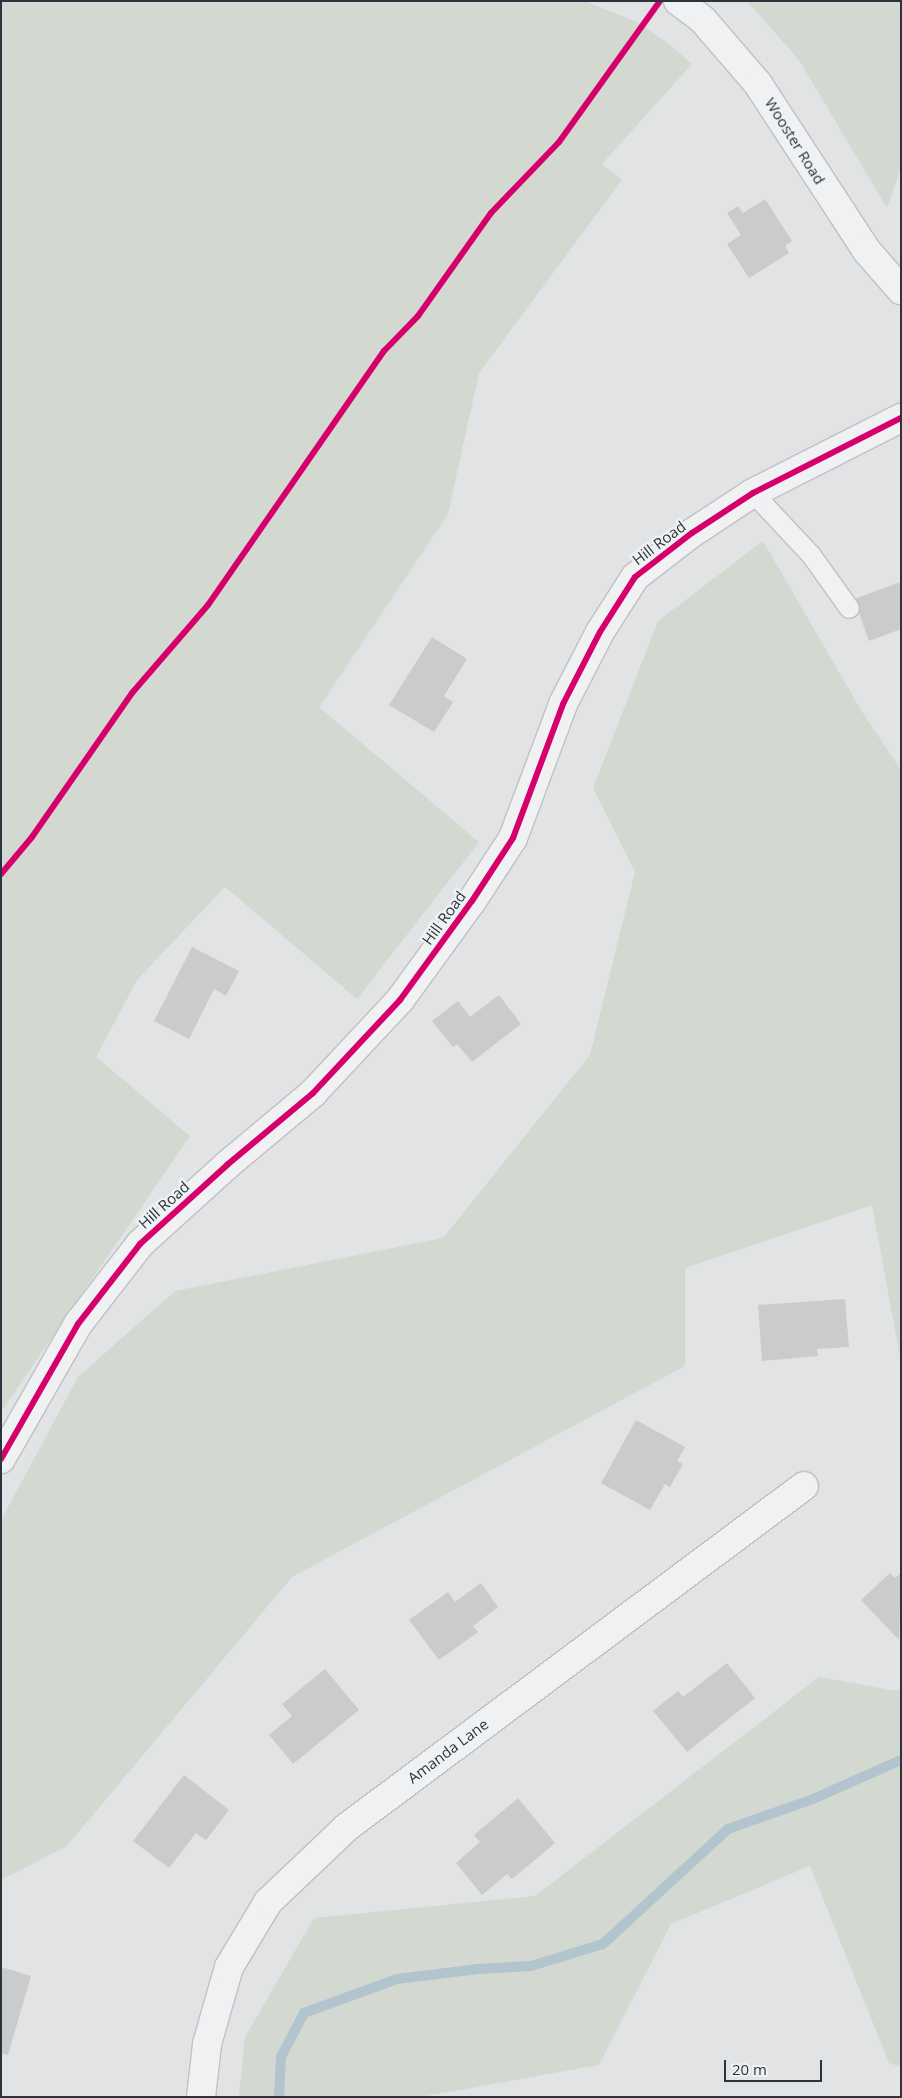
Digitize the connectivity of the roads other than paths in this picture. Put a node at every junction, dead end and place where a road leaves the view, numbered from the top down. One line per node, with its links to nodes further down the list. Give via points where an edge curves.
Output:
1 (678, 1): 2 (street, Wooster Road, via 703,20 758,84 867,251)
2 (901, 290)
3 (901, 418): 4 (street, Hill Road)
4 (753, 493): 5 (lane, via 811,555); 6 (street, Hill Road, via 635,576 600,632 563,704 514,838 472,901 400,1000 313,1092 227,1164 140,1244 78,1324)
5 (849, 608)
6 (1, 1460)
7 (804, 1486): 8 (street, Amanda Lane, via 346,1827 268,1902 229,1967 206,2044)
8 (201, 2097)

